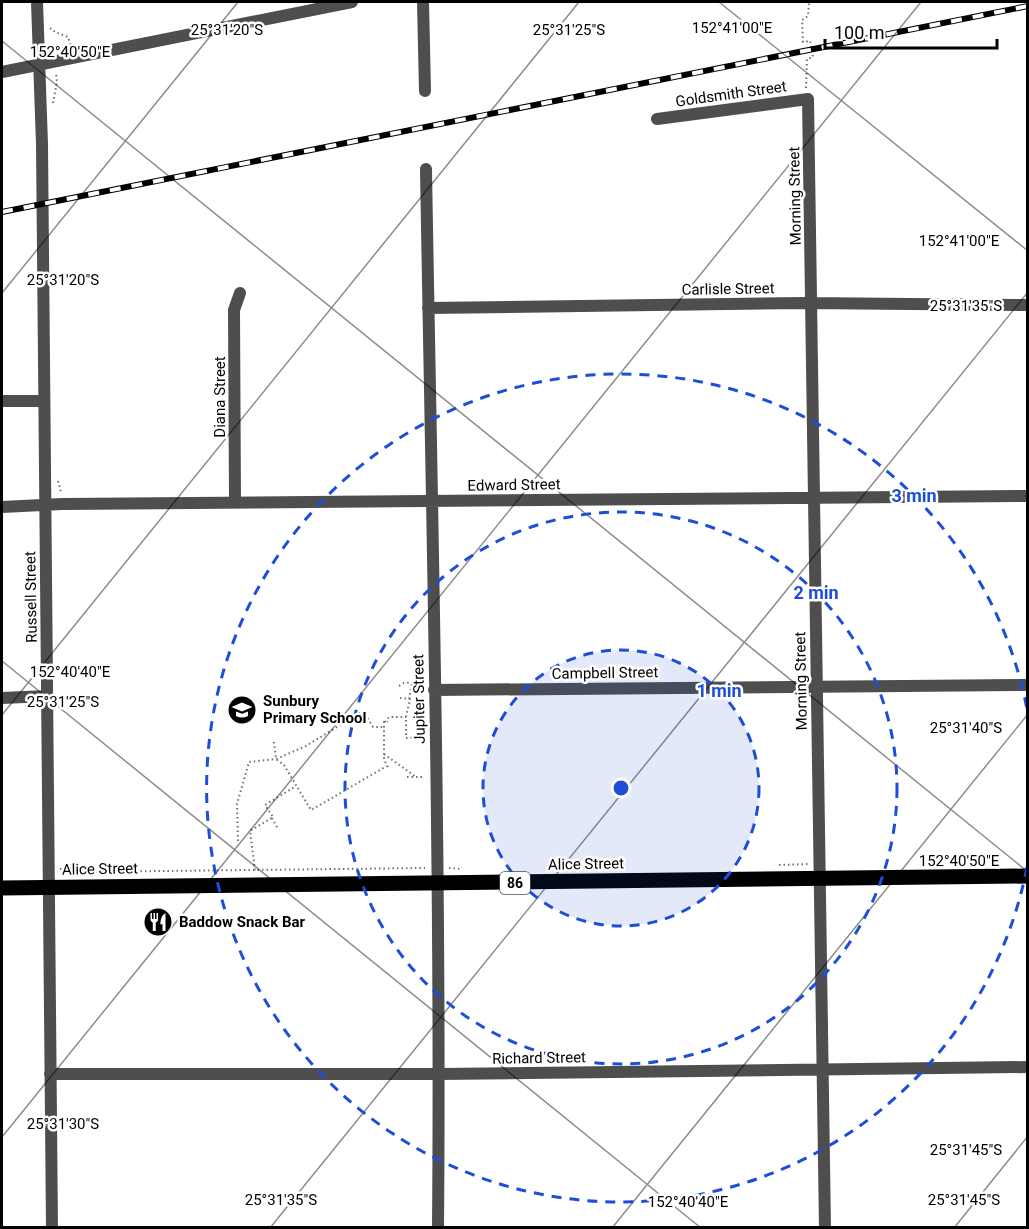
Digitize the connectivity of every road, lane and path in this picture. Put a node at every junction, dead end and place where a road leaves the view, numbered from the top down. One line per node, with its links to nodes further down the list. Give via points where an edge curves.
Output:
1 (37, 2): 8 (street, Russell Street)
2 (352, 2): 7 (street)
3 (423, 2): 10 (street)
4 (809, 2): 11 (path, via 808,16 802,20 803,42 810,41 813,57 807,59)
5 (49, 20): 6 (path, via 50,28 68,37)
6 (71, 47)
7 (54, 62): 8 (street); 12 (path, via 57,82)
8 (40, 64): 9 (street); 20 (street, Russell Street)
9 (2, 72)
10 (425, 91)
11 (807, 94): 13 (street, Goldsmith Street); 16 (street, Morning Street)
12 (53, 111)
13 (657, 119)
14 (426, 169): 18 (street, Jupiter Street)
15 (240, 293): 24 (street, Diana Street, via 234,310)
16 (812, 303): 17 (street, Carlisle Street); 18 (street, Carlisle Street); 22 (street, Morning Street)
17 (1028, 305)
18 (428, 308): 23 (street, Jupiter Street)
19 (2, 401): 20 (street)
20 (44, 401): 25 (street, Russell Street)
21 (1028, 496): 22 (street, Edward Street)
22 (814, 498): 23 (street, Edward Street); 31 (street, Morning Street)
23 (431, 501): 24 (street, Edward Street); 32 (street, Jupiter Street)
24 (235, 502): 25 (street, Edward Street)
25 (45, 506): 26 (street, Edward Street); 33 (street, Russell Street)
26 (2, 507)
27 (421, 682): 28 (path)
28 (412, 683): 30 (path); 36 (path)
29 (1028, 685): 31 (street, Campbell Street)
30 (399, 686)
31 (816, 687): 32 (street, Campbell Street); 54 (street, Morning Street)
32 (434, 690): 55 (street, Jupiter Street)
33 (47, 696): 34 (street); 57 (street, Russell Street)
34 (2, 698)
35 (400, 698): 36 (path)
36 (409, 699): 37 (path)
37 (406, 717): 38 (path, via 389,717); 39 (path, via 406,738)
38 (384, 727): 41 (path); 42 (path, via 373,727 363,711 306,746)
39 (422, 737)
40 (273, 742): 42 (path)
41 (384, 754): 44 (path); 46 (path, via 387,766 311,810)
42 (276, 759): 46 (path); 49 (path, via 249,762 237,804)
43 (407, 777): 44 (path)
44 (416, 777): 45 (path)
45 (423, 777)
46 (297, 786): 47 (path, via 266,805)
47 (272, 818): 48 (path); 52 (path, via 250,831)
48 (278, 829)
49 (238, 841)
50 (425, 868): 52 (path)
51 (60, 869): 52 (path, via 75,873)
52 (255, 870)
53 (1028, 876): 54 (main road, Alice Street / 86)
54 (820, 879): 55 (main road, Alice Street / 86); 59 (street, Morning Street)
55 (437, 884): 57 (main road, Alice Street / 86); 61 (street, Jupiter Street)
56 (2, 888): 57 (main road, Alice Street / 86)
57 (50, 888): 60 (street, Russell Street)
58 (1028, 1067): 59 (street, Richard Street)
59 (824, 1070): 61 (street, Richard Street); 64 (street, Morning Street)
60 (51, 1074): 61 (street, Richard Street); 62 (street, Russell Street)
61 (439, 1074): 63 (street, Jupiter Street)
62 (52, 1227)
63 (438, 1227)
64 (825, 1227)

